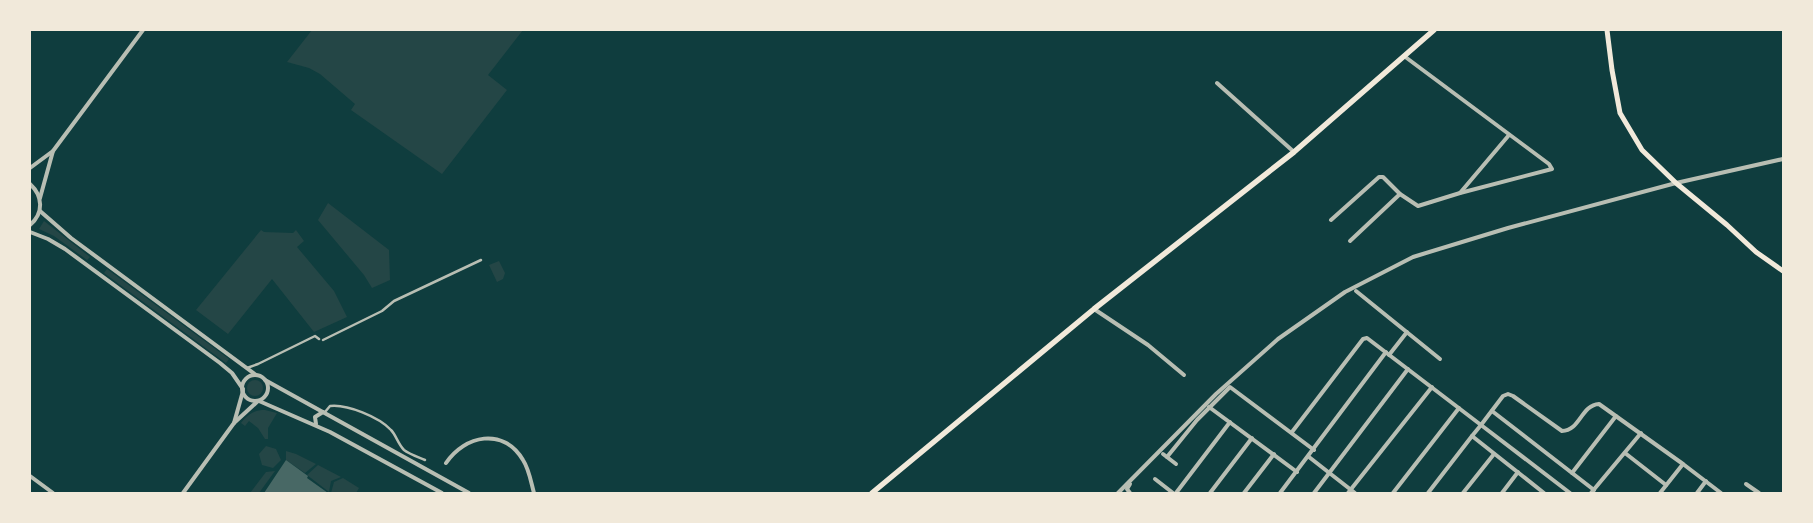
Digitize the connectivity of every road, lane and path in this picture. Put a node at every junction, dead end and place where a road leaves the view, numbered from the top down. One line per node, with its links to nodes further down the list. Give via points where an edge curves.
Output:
1 (143, 30): 7 (street)
2 (1434, 30): 4 (highway)
3 (1607, 30): 11 (main road, via 1620,113 1642,150)
4 (1404, 56): 6 (street); 8 (highway)
5 (1217, 83): 8 (street)
6 (1509, 135): 13 (street); 13 (street, via 1552,169)
7 (53, 151): 10 (street); 15 (street)
8 (1294, 152): 24 (highway)
9 (1783, 159): 11 (street)
10 (30, 168)
11 (1676, 183): 22 (main road); 79 (street, via 1412,257 1345,292 1278,338 1216,394)
12 (30, 184): 15 (street)
13 (1460, 193): 14 (street, via 1418,206)
14 (1400, 194): 17 (street, via 1383,177 1379,177); 20 (street)
15 (40, 198): 16 (street)
16 (40, 211): 18 (street); 28 (street, via 71,238)
17 (1331, 220)
18 (30, 225)
19 (30, 232): 34 (street, via 53,241 220,363 232,373)
20 (1350, 241)
21 (481, 260): 28 (street, via 394,301 382,311 321,339 315,336)
22 (1783, 271)
23 (1356, 291): 25 (street)
24 (1094, 309): 30 (street, via 1148,345); 78 (highway)
25 (1407, 332): 26 (street); 27 (street)
26 (1388, 354): 29 (street); 45 (street, via 1368,338 1363,339); 49 (street)
27 (1440, 359)
28 (247, 368): 31 (street)
29 (1408, 369): 33 (street); 62 (street)
30 (1184, 375)
31 (256, 376): 32 (street); 34 (street, via 246,379)
32 (265, 380): 35 (street, via 267,394); 39 (street)
33 (1432, 387): 37 (street); 70 (street)
34 (243, 390): 35 (street, via 248,399); 42 (street)
35 (259, 401): 42 (street); 44 (street)
36 (1209, 407): 41 (street); 45 (street, via 1232,387); 54 (street)
37 (1459, 408): 43 (street); 87 (street)
38 (1492, 411): 40 (street, via 1508,394 1562,430 1572,428 1595,404); 43 (street); 63 (street)
39 (323, 412): 44 (street, via 315,417); 56 (street, via 332,405 354,408 385,425 403,449); 76 (street)
40 (1616, 416): 46 (street); 63 (street)
41 (1230, 422): 48 (street); 81 (street)
42 (234, 423): 74 (street)
43 (1481, 425): 47 (street); 91 (street)
44 (317, 426): 75 (street)
45 (1292, 432): 49 (street)
46 (1641, 433): 50 (street); 59 (street)
47 (1472, 436): 53 (street); 88 (street)
48 (1252, 438): 52 (street); 82 (street)
49 (1314, 450): 55 (street)
50 (1625, 453): 69 (street); 72 (street)
51 (1162, 454): 54 (street)
52 (1274, 454): 60 (street); 83 (street)
53 (1494, 454): 61 (street); 89 (street)
54 (1167, 457): 58 (street)
55 (1309, 457): 60 (street); 62 (street)
56 (425, 460)
57 (446, 463): 77 (street, via 468,442 482,438 501,440 522,458)
58 (1176, 464)
59 (1684, 464): 67 (street); 69 (street)
60 (1297, 472): 84 (street)
61 (1518, 472): 71 (street); 90 (street)
62 (1330, 473): 70 (street); 85 (street)
63 (1572, 473): 72 (street)
64 (30, 476): 73 (street)
65 (1138, 476): 80 (street, via 1127,489)
66 (1155, 479): 81 (street)
67 (1706, 481): 93 (street); 94 (street)
68 (1746, 484): 95 (street)
69 (1666, 485): 92 (street)
70 (1350, 491): 86 (street)
71 (1541, 492)
72 (1592, 492)
73 (53, 493)
74 (183, 493)
75 (442, 493)
76 (469, 493)
77 (534, 493)
78 (872, 493)
79 (1118, 493)
80 (1130, 493)
81 (1174, 493)
82 (1210, 493)
83 (1244, 493)
84 (1280, 493)
85 (1314, 493)
86 (1355, 493)
87 (1393, 493)
88 (1428, 493)
89 (1462, 493)
90 (1502, 493)
91 (1570, 493)
92 (1660, 493)
93 (1697, 493)
94 (1721, 493)
95 (1759, 493)

